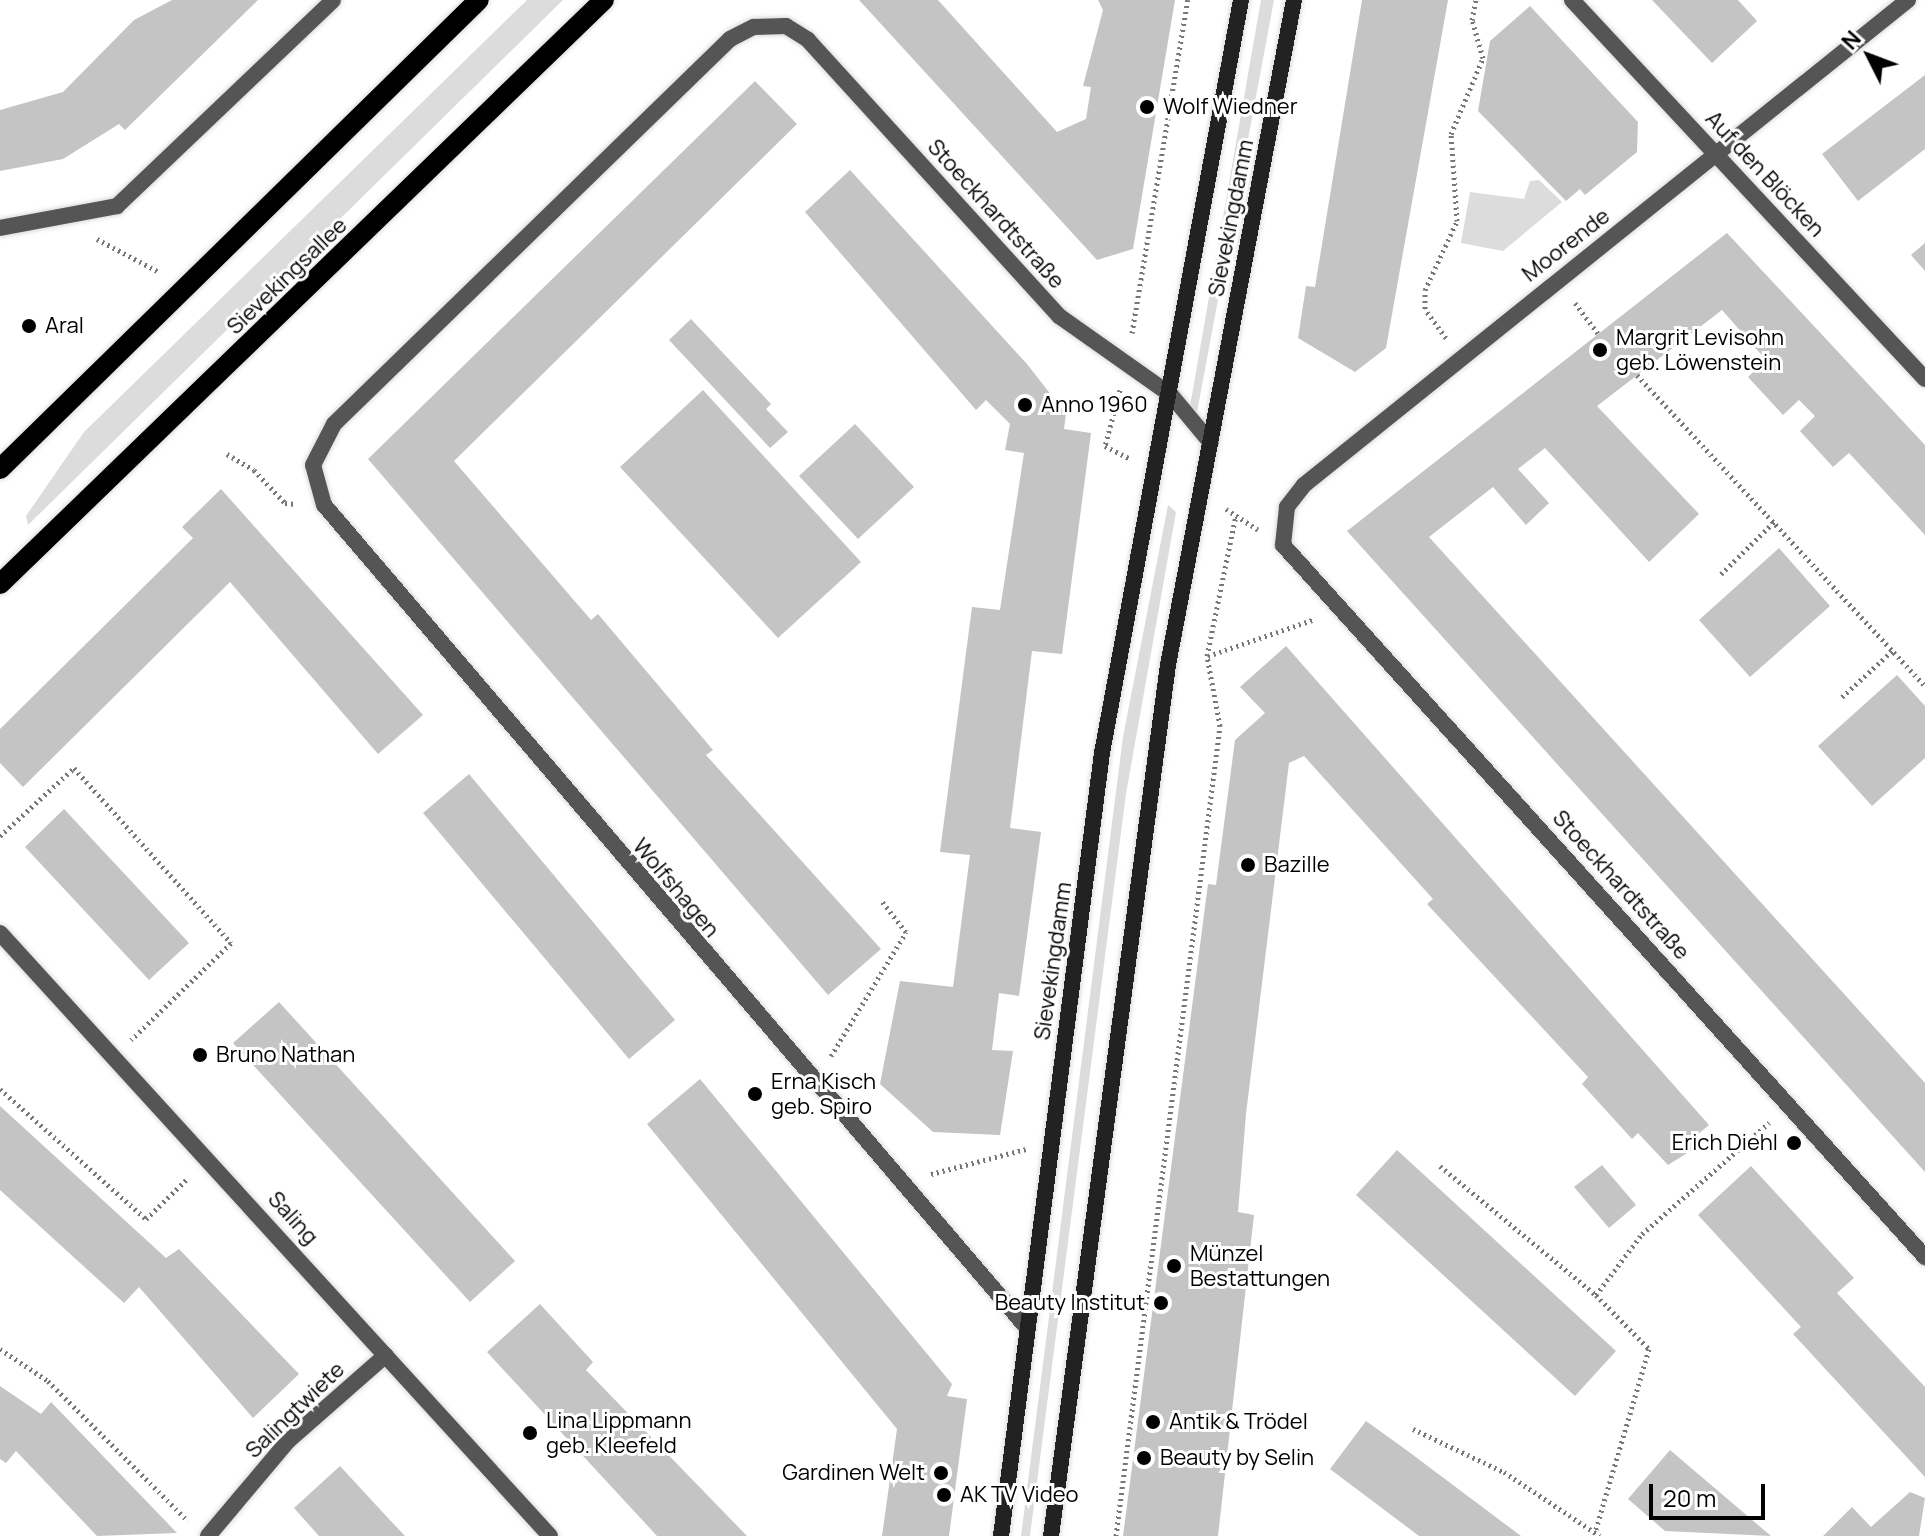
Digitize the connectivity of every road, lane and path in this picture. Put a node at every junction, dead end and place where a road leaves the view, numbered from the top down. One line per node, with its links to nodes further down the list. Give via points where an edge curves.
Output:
1 (333, 0): 10 (street, via 117,206)
2 (479, 0): 13 (main road)
3 (604, 0): 28 (main road, Sievekingsallee)
4 (1241, 0): 18 (street, Sievekingdamm)
5 (1294, 0): 19 (street, Sievekingdamm)
6 (1476, 0): 15 (path, via 1472,20 1483,58 1451,134 1457,221 1425,290 1425,309)
7 (1572, 0): 9 (street, Auf den Blöcken)
8 (1908, 0): 9 (street, Moorende)
9 (1716, 155): 12 (street, Moorende); 17 (street, Auf den Blöcken)
10 (68, 219): 11 (street); 13 (path)
11 (0, 228)
12 (1557, 280): 14 (path); 15 (street, Moorende)
13 (184, 286): 22 (main road)
14 (1598, 333)
15 (1460, 356): 26 (street, Moorende, via 1304,485 1287,507)
16 (1637, 375): 25 (path)
17 (1925, 379)
18 (1171, 395): 19 (street); 21 (street, Stoeckhardtstraße, via 1059,316 808,40 786,26 754,27 730,39 334,424); 41 (street, Sievekingdamm, via 1102,753)
19 (1211, 443): 56 (street, Sievekingdamm, via 1141,841)
20 (227, 454): 23 (path, via 254,470 285,503)
21 (313, 465): 23 (street, Wolfshagen)
22 (0, 469)
23 (324, 505): 38 (street, Wolfshagen)
24 (1236, 515): 31 (path)
25 (1775, 521): 27 (path); 30 (path)
26 (1283, 545): 29 (street, Stoeckhardtstraße)
27 (1721, 574)
28 (0, 584)
29 (1341, 610): 31 (path); 40 (street, Stoeckhardtstraße)
30 (1892, 651): 32 (path); 33 (path)
31 (1207, 656): 57 (path, via 1220,726)
32 (1925, 686)
33 (1842, 697)
34 (0, 836): 37 (path, via 74,768 231,943)
35 (882, 901): 38 (path, via 906,932)
36 (0, 933): 37 (street, Saling)
37 (117, 1054): 42 (street, Saling)
38 (814, 1085): 44 (street, Wolfshagen)
39 (0, 1089): 42 (path, via 146,1219)
40 (1793, 1107): 45 (street, Stoeckhardtstraße); 46 (path, via 1746,1139 1642,1234)
41 (1051, 1143): 44 (path); 47 (street, Sievekingdamm)
42 (209, 1157): 49 (street, Saling)
43 (1440, 1166): 46 (path)
44 (899, 1183): 47 (street, Wolfshagen)
45 (1925, 1257)
46 (1596, 1295): 52 (path, via 1649,1349)
47 (1027, 1328): 55 (street, Sievekingdamm)
48 (0, 1349): 51 (path, via 48,1381)
49 (386, 1355): 53 (street, Salingtwiete, via 288,1441); 54 (street, Saling)
50 (1413, 1429): 52 (path, via 1504,1472)
51 (192, 1525)
52 (1597, 1534)
53 (208, 1536)
54 (550, 1536)
55 (1001, 1536)
56 (1051, 1536)
57 (1116, 1536)

